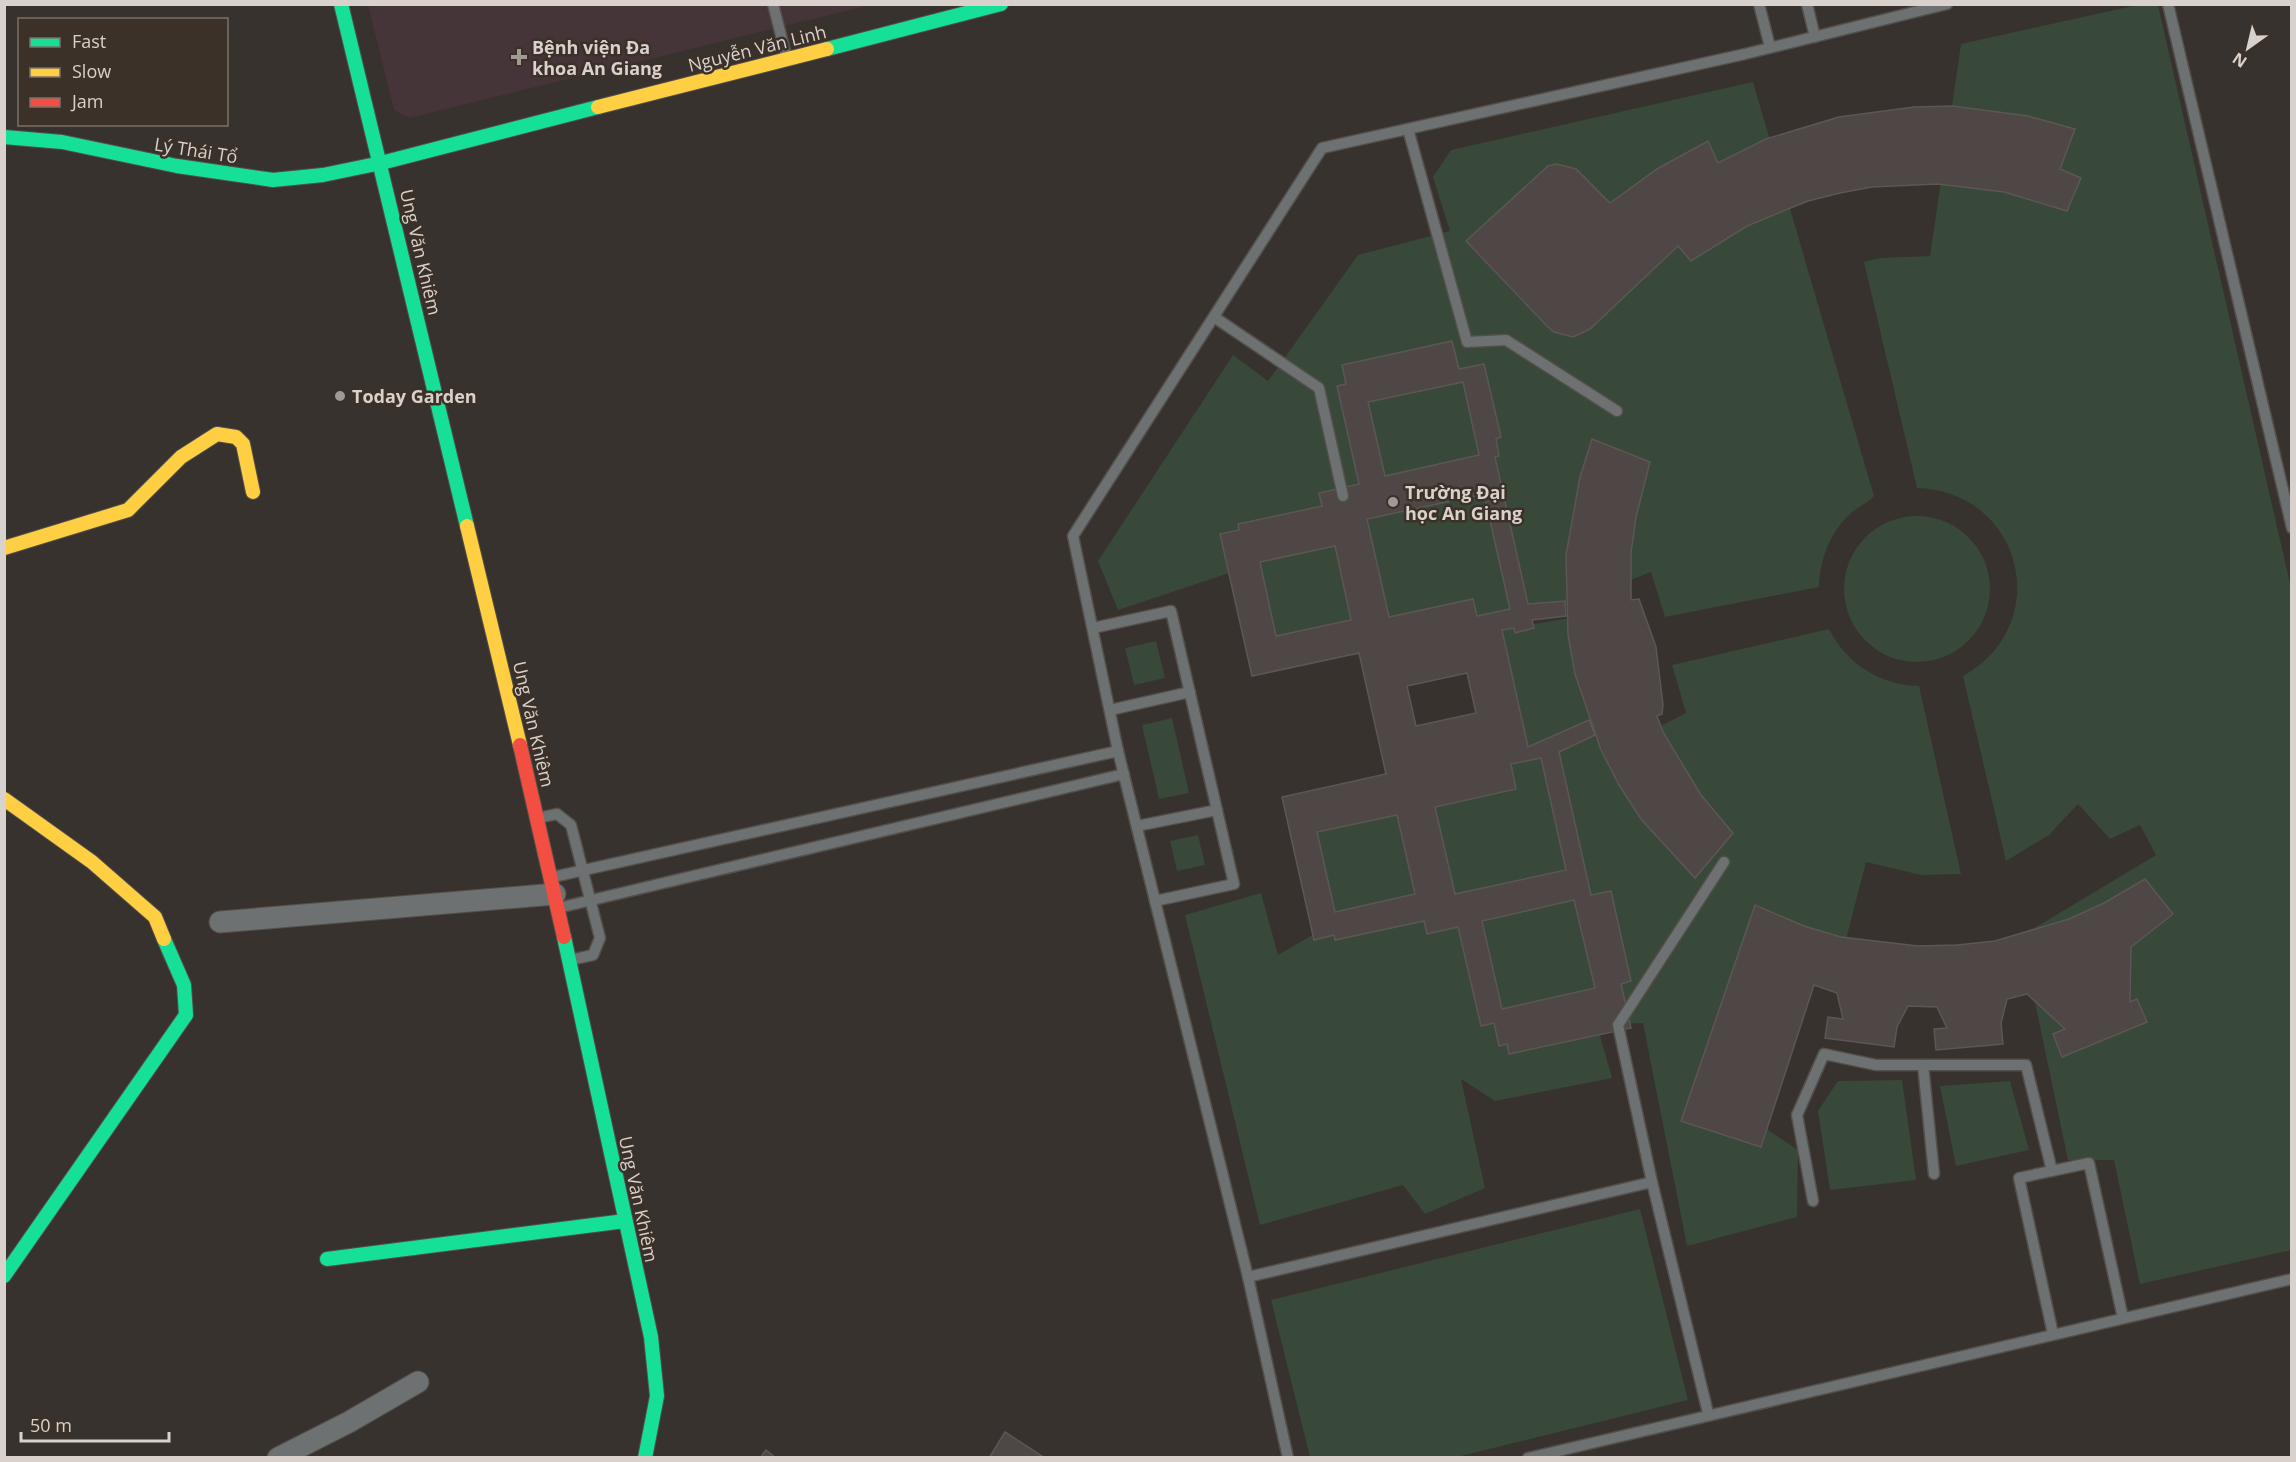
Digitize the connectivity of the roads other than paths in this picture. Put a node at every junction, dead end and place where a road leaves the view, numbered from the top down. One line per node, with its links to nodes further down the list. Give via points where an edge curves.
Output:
1 (341, 4): 14 (street, Ung Văn Khiêm)
2 (773, 4): 11 (lane)
3 (1001, 4): 8 (street, Nguyễn Văn Linh)
4 (1759, 4): 10 (lane)
5 (1807, 4): 9 (lane)
6 (1947, 4): 9 (lane)
7 (2168, 4): 19 (lane)
8 (947, 11): 11 (street, Nguyễn Văn Linh)
9 (1815, 37): 10 (lane)
10 (1770, 47): 12 (lane)
11 (787, 59): 14 (street, Nguyễn Văn Linh)
12 (1408, 129): 15 (lane, via 1323,148); 16 (lane, via 1467,342 1506,340)
13 (4, 137): 14 (street, Lý Thái Tổ, via 62,142 177,166 273,180)
14 (381, 163): 28 (street, Ung Văn Khiêm)
15 (1214, 317): 18 (lane, via 1319,388); 21 (lane, via 1073,536)
16 (1617, 411)
17 (253, 492): 20 (street, via 243,444 236,437 217,434 181,457 128,510)
18 (1343, 496)
19 (2292, 528)
20 (4, 548)
21 (1093, 628): 22 (lane, via 1171,610); 23 (lane)
22 (1190, 692): 23 (lane); 27 (lane)
23 (1110, 710): 24 (lane)
24 (1118, 751): 25 (lane); 31 (lane)
25 (1124, 774): 29 (lane); 33 (lane)
26 (4, 799): 44 (street, via 92,862 155,917 187,1000 180,1026)
27 (1217, 810): 29 (lane); 34 (lane, via 1234,884)
28 (538, 818): 31 (lane, via 557,814 571,825); 32 (street, Ung Văn Khiêm)
29 (1137, 826): 34 (lane)
30 (1724, 862): 40 (lane, via 1618,1025)
31 (583, 870): 32 (lane); 33 (lane)
32 (555, 893): 33 (lane); 35 (street); 36 (street, Ung Văn Khiêm)
33 (590, 900): 36 (lane, via 600,938 594,955)
34 (1155, 901): 45 (lane)
35 (220, 922)
36 (570, 960): 42 (street, Ung Văn Khiêm)
37 (1923, 1065): 38 (lane, via 2026,1065); 39 (lane); 41 (lane, via 1876,1065 1824,1054 1797,1115)
38 (2052, 1171): 47 (lane, via 2089,1163); 48 (lane, via 2019,1178)
39 (1934, 1174)
40 (1653, 1182): 45 (lane); 50 (lane)
41 (1813, 1200)
42 (626, 1221): 43 (street); 52 (street, Ung Văn Khiêm, via 651,1337 657,1396)
43 (327, 1259)
44 (4, 1276)
45 (1248, 1277): 53 (lane)
46 (2292, 1279): 47 (lane)
47 (2122, 1318): 48 (lane)
48 (2053, 1334): 50 (lane)
49 (418, 1382): 51 (street)
50 (1708, 1413): 54 (lane)
51 (278, 1458)
52 (645, 1458)
53 (1288, 1458)
54 (1528, 1458)

